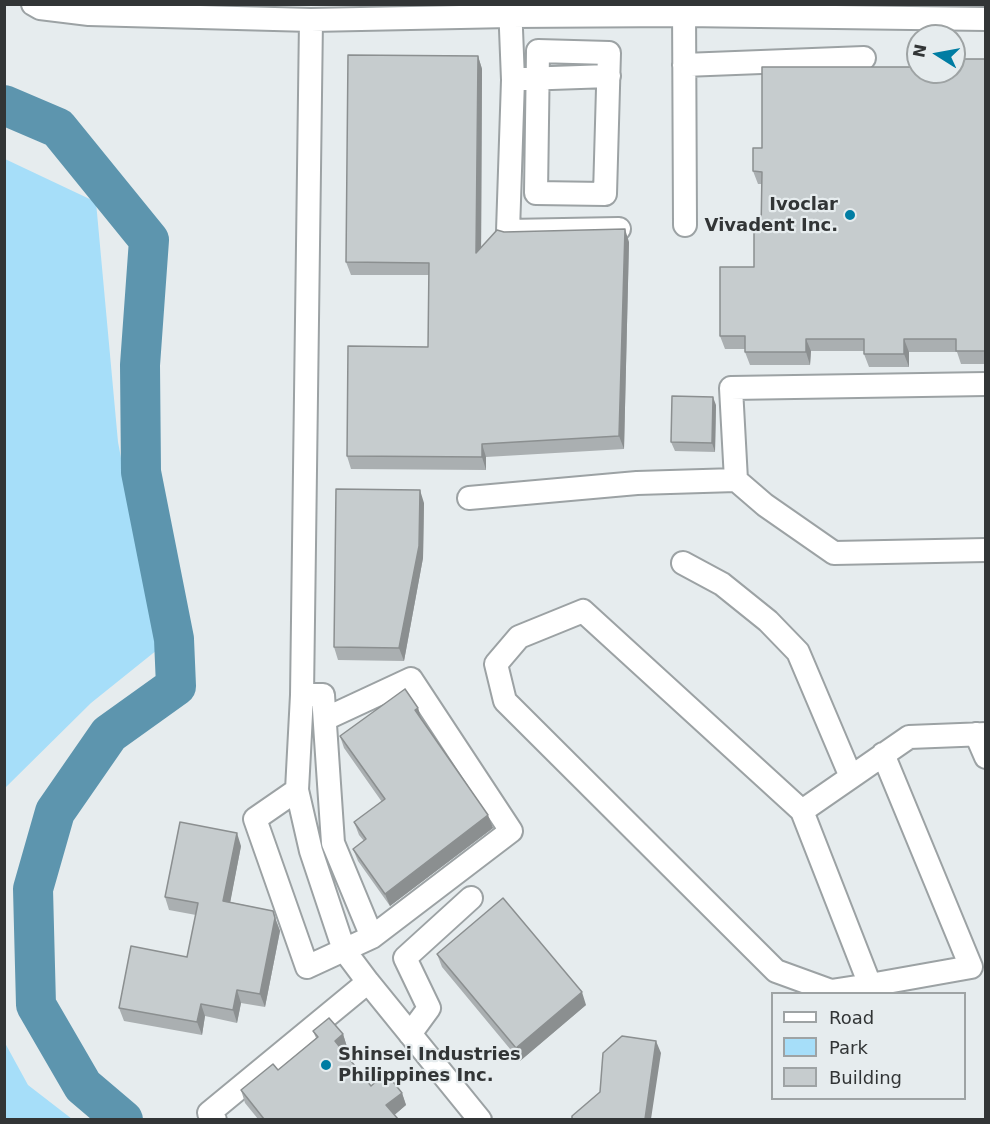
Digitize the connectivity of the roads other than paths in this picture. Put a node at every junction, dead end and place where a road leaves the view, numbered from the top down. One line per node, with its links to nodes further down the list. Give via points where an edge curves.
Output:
1 (33, 4): 2 (street, via 40,8)
2 (88, 9): 5 (street)
3 (510, 10): 4 (street); 8 (street); 12 (street)
4 (684, 10): 6 (street); 10 (street)
5 (255, 12): 8 (street)
6 (959, 12): 7 (street)
7 (986, 19)
8 (311, 20): 20 (street)
9 (864, 58): 10 (street)
10 (684, 65): 13 (street)
11 (537, 78): 11 (street, via 609,76 605,194 536,193); 12 (street)
12 (513, 80): 14 (street, via 508,231)
13 (685, 225)
14 (620, 230)
15 (986, 384): 16 (street, via 731,388)
16 (736, 480): 17 (street, via 637,483); 18 (street, via 834,553)
17 (469, 498)
18 (986, 550)
19 (683, 563): 25 (street, via 722,584 768,621 798,652)
20 (302, 695): 21 (street, via 323,695); 26 (street)
21 (325, 719): 29 (street, via 333,843); 29 (street, via 411,679 512,831)
22 (981, 734): 23 (street, via 909,737); 24 (street)
23 (883, 754): 25 (street); 32 (street, via 971,967)
24 (986, 757)
25 (850, 777): 27 (street)
26 (297, 790): 30 (street); 30 (street, via 255,819 307,967)
27 (802, 811): 32 (street); 32 (street, via 583,611 519,637 496,664 505,702 776,971 831,991)
28 (471, 898): 33 (street, via 405,958 429,1008)
29 (372, 937): 30 (street)
30 (344, 950): 31 (street)
31 (368, 982): 33 (street); 34 (street, via 209,1113)
32 (870, 985)
33 (410, 1034): 35 (street)
34 (215, 1119)
35 (480, 1119)

